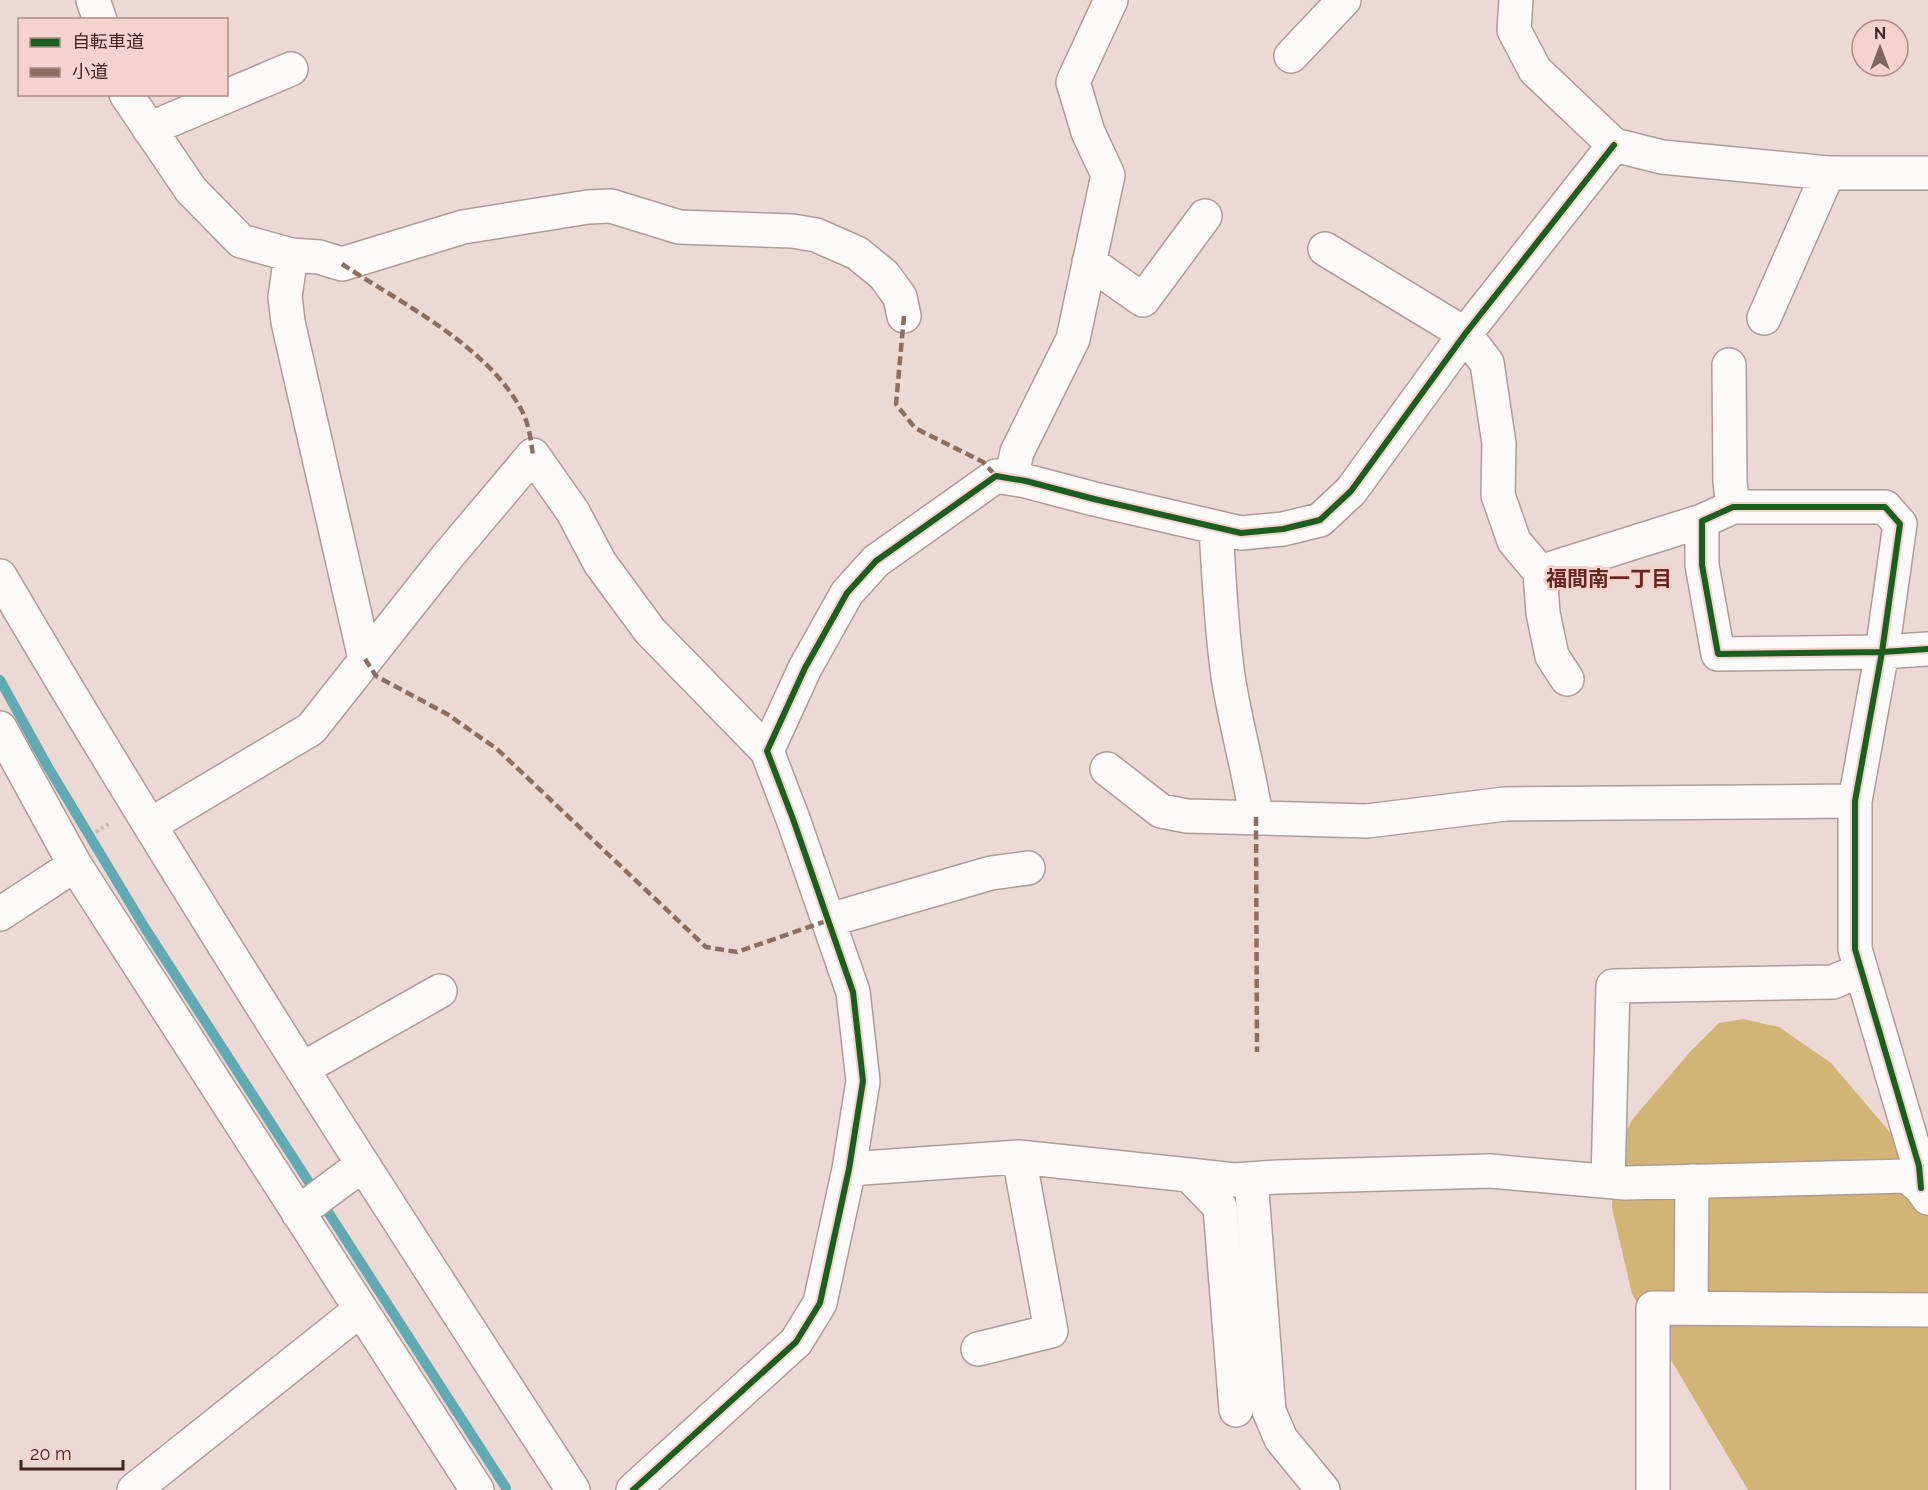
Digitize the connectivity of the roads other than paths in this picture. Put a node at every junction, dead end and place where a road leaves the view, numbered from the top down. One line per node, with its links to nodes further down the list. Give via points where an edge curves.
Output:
1 (93, 0): 5 (street)
2 (1111, 0): 18 (street, via 1073,82 1088,132 1108,175)
3 (1344, 0): 6 (street)
4 (1516, 0): 12 (street, via 1514,30 1535,70)
5 (99, 18)
6 (1291, 56)
7 (291, 69): 10 (street)
8 (127, 96): 11 (street)
9 (227, 96): 11 (street)
10 (228, 96)
11 (149, 129): 17 (street, via 191,190 241,241)
12 (1614, 145): 13 (street, via 1662,157); 21 (street)
13 (1828, 173): 14 (street); 20 (street)
14 (1928, 173)
15 (1205, 216): 18 (street, via 1143,300)
16 (1325, 249): 21 (street)
17 (291, 255): 19 (street, via 342,264 463,227 611,206 680,227 816,235 857,254 884,275 900,297); 31 (street, via 285,297 288,322)
18 (1089, 262): 23 (street, via 1073,339 1017,452)
19 (904, 315)
20 (1764, 318)
21 (1465, 334): 26 (street, via 1351,491 1320,520 1283,530 1241,533); 27 (street, via 1487,363 1499,444 1498,495 1514,541)
22 (1728, 365): 24 (street)
23 (1011, 478): 26 (street); 34 (street, via 996,476 876,561 847,593)
24 (1733, 507): 25 (street); 30 (street, via 1885,507 1900,524)
25 (1702, 521): 27 (street); 30 (street, via 1702,565 1718,654)
26 (1216, 528): 37 (street, via 1228,678)
27 (1540, 572): 32 (street, via 1552,656)
28 (0, 576): 38 (street)
29 (1928, 649): 30 (street)
30 (1882, 652): 36 (street)
31 (365, 659): 34 (street, via 533,456 573,512 600,563 650,631); 38 (street, via 311,729)
32 (1567, 679)
33 (0, 728): 39 (street)
34 (767, 751): 42 (street)
35 (1107, 769): 37 (street, via 1161,811 1187,816)
36 (1855, 801): 37 (street, via 1505,804 1367,821); 43 (street, via 1855,949)
37 (1256, 817)
38 (150, 825): 45 (street)
39 (75, 865): 41 (street); 54 (street)
40 (1028, 868): 42 (street, via 991,873)
41 (0, 914)
42 (829, 920): 47 (street, via 854,992 863,1081)
43 (1861, 970): 51 (street, via 1833,982 1613,986); 53 (street)
44 (440, 991): 45 (street)
45 (302, 1069): 48 (street)
46 (1019, 1157): 47 (street); 49 (street); 58 (street, via 1051,1331)
47 (849, 1169): 63 (street, via 820,1303 796,1342)
48 (350, 1174): 54 (street); 62 (street)
49 (1189, 1175): 50 (street); 59 (street, via 1220,1207)
50 (1251, 1179): 51 (street, via 1490,1171); 64 (street, via 1269,1411 1281,1439)
51 (1608, 1181): 52 (street)
52 (1692, 1181): 53 (street, via 1907,1176); 55 (street)
53 (1924, 1193)
54 (299, 1212): 56 (street)
55 (1691, 1308): 57 (street); 65 (street, via 1653,1308)
56 (360, 1310): 60 (street); 61 (street)
57 (1928, 1310)
58 (978, 1349)
59 (1236, 1410)
60 (134, 1490)
61 (477, 1490)
62 (573, 1490)
63 (633, 1490)
64 (1323, 1490)
65 (1653, 1490)

